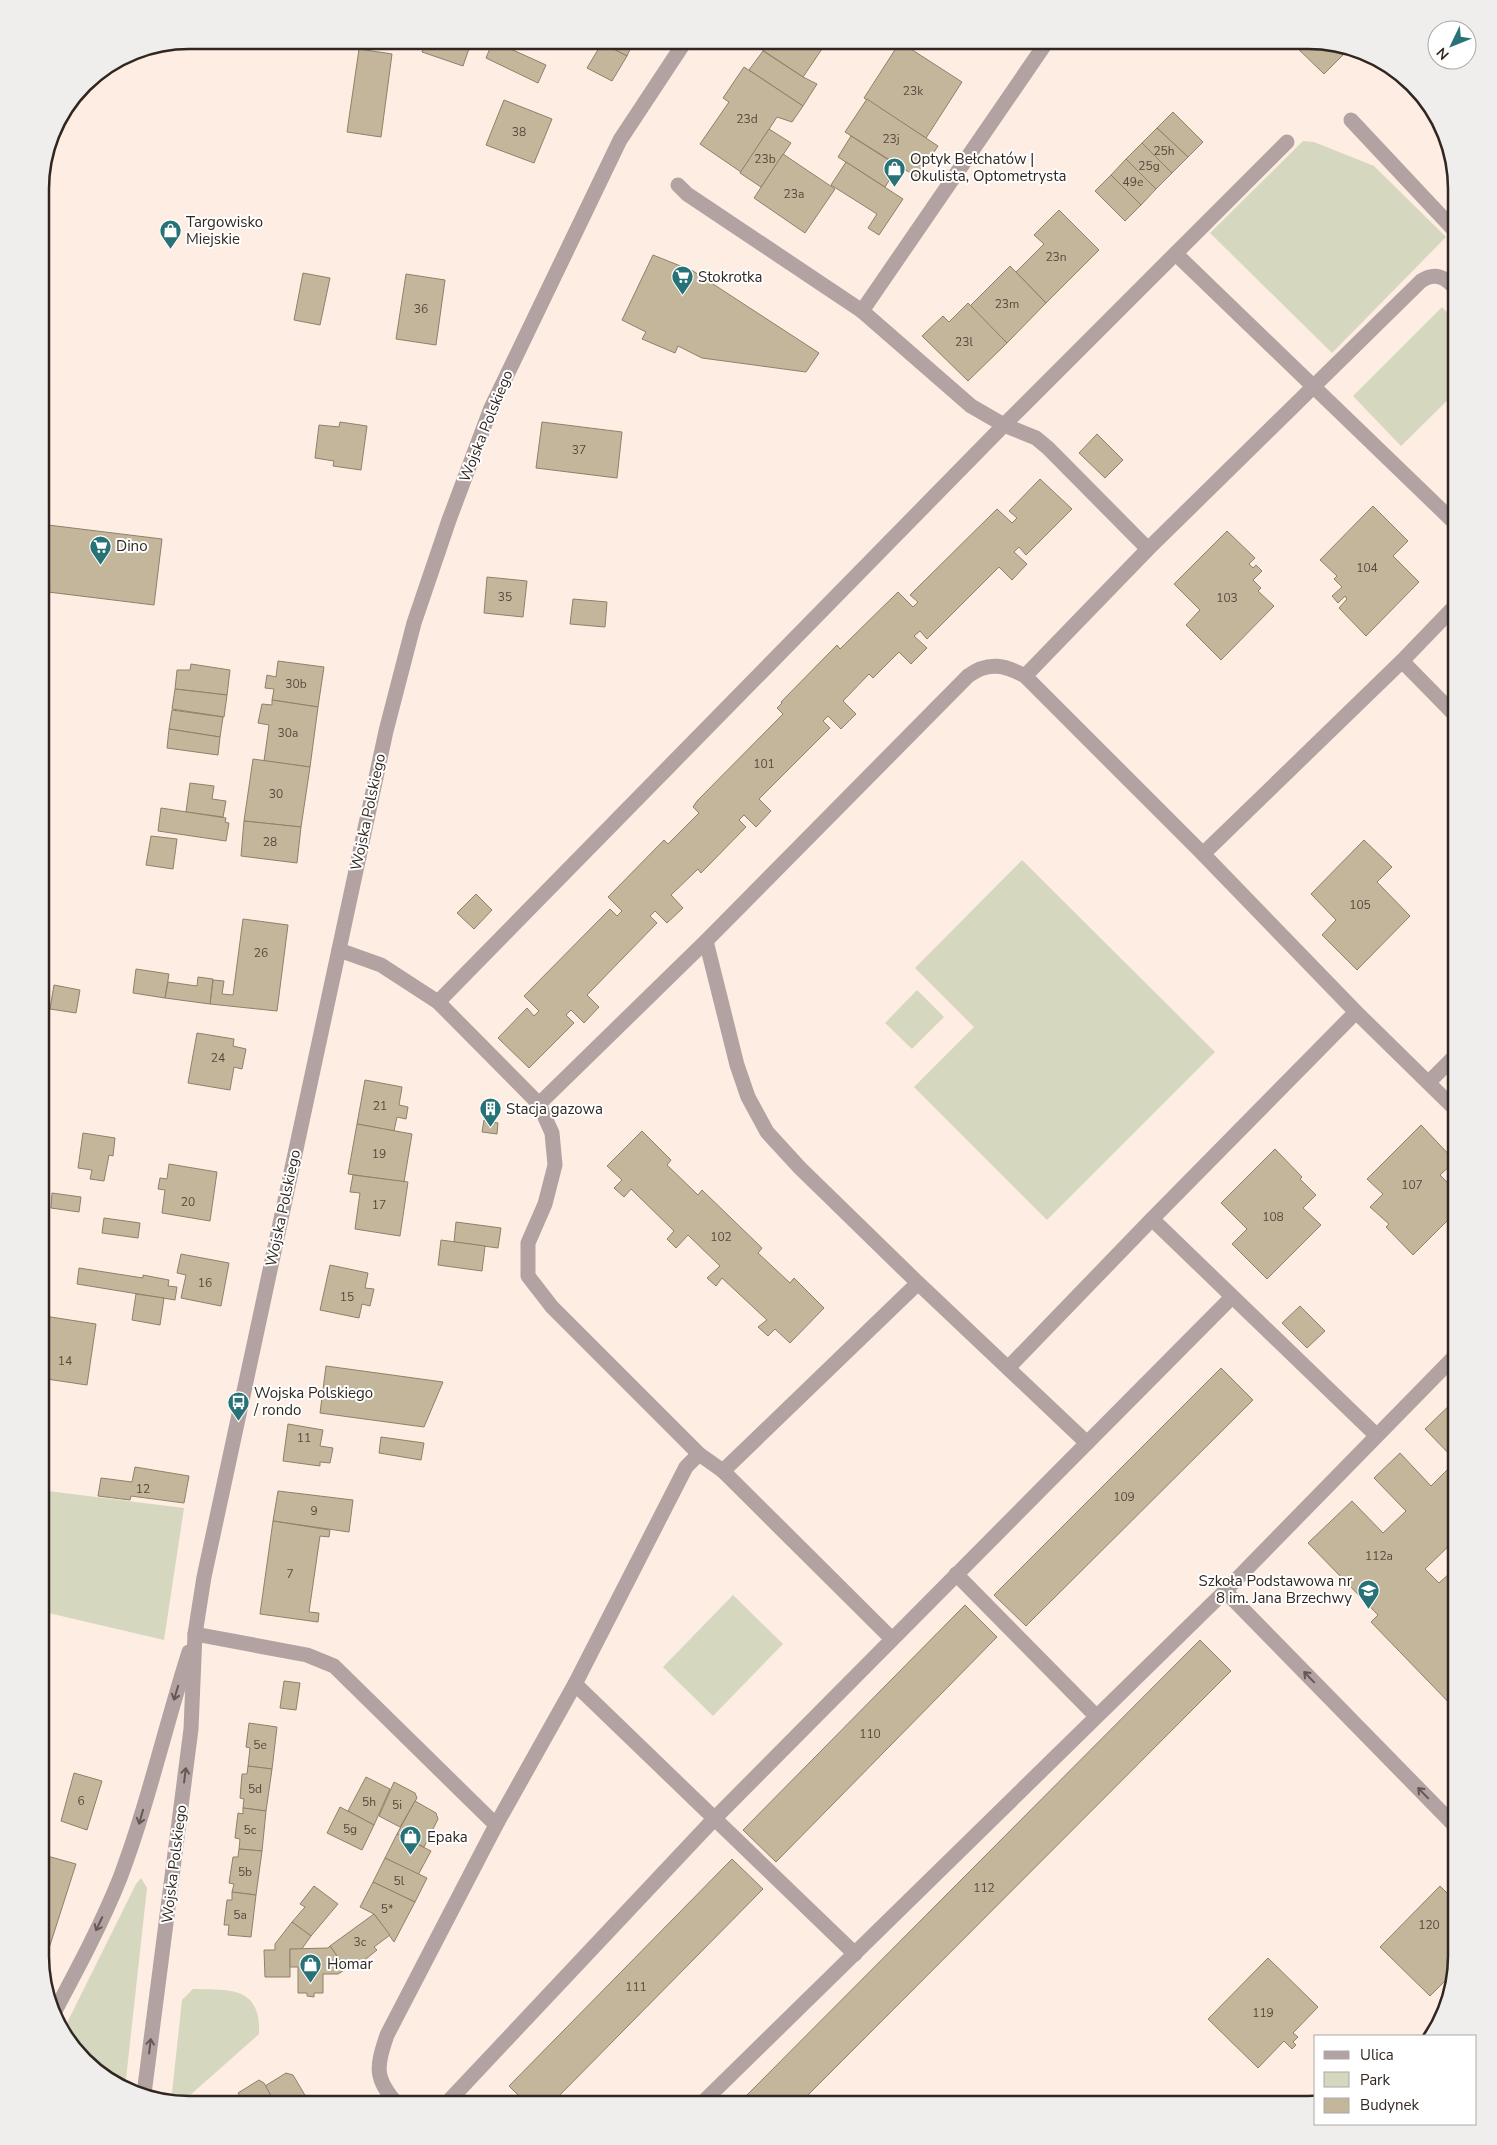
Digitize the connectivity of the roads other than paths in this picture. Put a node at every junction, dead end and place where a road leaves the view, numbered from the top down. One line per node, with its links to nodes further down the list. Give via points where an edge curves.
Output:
1 (680, 49): 20 (street, Wojska Polskiego, via 620,140 484,426 448,520 414,623 386,730)
2 (1042, 49): 9 (street)
3 (1351, 120): 6 (street)
4 (1287, 142): 7 (street)
5 (678, 185): 9 (street)
6 (1448, 223)
7 (1176, 254): 10 (street); 11 (street)
8 (1448, 282): 10 (street, via 1442,276 1421,280)
9 (862, 311): 11 (street, via 971,406)
10 (1314, 385): 12 (street); 13 (street)
11 (1004, 426): 13 (street, via 1036,438 1048,448); 21 (street)
12 (1448, 516)
13 (1148, 549): 16 (street)
14 (1448, 613): 15 (street)
15 (1402, 661): 17 (street); 18 (street)
16 (1025, 676): 18 (street); 19 (street, via 1005,666 988,666 968,676)
17 (1448, 708)
18 (1203, 854): 22 (street)
19 (706, 942): 26 (street); 28 (street, via 737,1065 748,1097 767,1132)
20 (339, 950): 21 (street, via 382,966); 38 (street, Wojska Polskiego, via 204,1577)
21 (438, 1002): 26 (street)
22 (1356, 1012): 24 (street); 27 (street)
23 (1448, 1063): 24 (street)
24 (1429, 1082): 25 (street)
25 (1448, 1102)
26 (539, 1104): 34 (street, via 552,1133 555,1165 545,1204 528,1243 528,1276 552,1307)
27 (1152, 1219): 29 (street); 31 (street)
28 (918, 1283): 31 (street); 35 (street)
29 (1232, 1297): 32 (street); 33 (street)
30 (1448, 1363): 32 (street)
31 (1008, 1368): 33 (street)
32 (1376, 1435): 37 (street)
33 (1087, 1443): 36 (street)
34 (699, 1454): 35 (street); 40 (street, via 686,1467)
35 (723, 1471): 39 (street)
36 (956, 1574): 39 (street); 41 (street)
37 (1225, 1590): 41 (street); 43 (street, one-way to 37)
38 (195, 1634): 44 (street, via 307,1655 334,1666); 46 (street, Wojska Polskiego, one-way to 46, via 140,1822 119,1880); 47 (street, Wojska Polskiego, one-way to 38, via 191,1729)
39 (892, 1640): 42 (street)
40 (575, 1684): 42 (street); 44 (street)
41 (1096, 1716): 45 (street)
42 (715, 1818): 45 (street); 49 (street)
43 (1448, 1819)
44 (496, 1825): 48 (street, via 387,2035 380,2056 380,2082)
45 (855, 1954): 50 (street)
46 (58, 2006)
47 (145, 2089)
48 (391, 2096)
49 (453, 2096)
50 (709, 2096)

